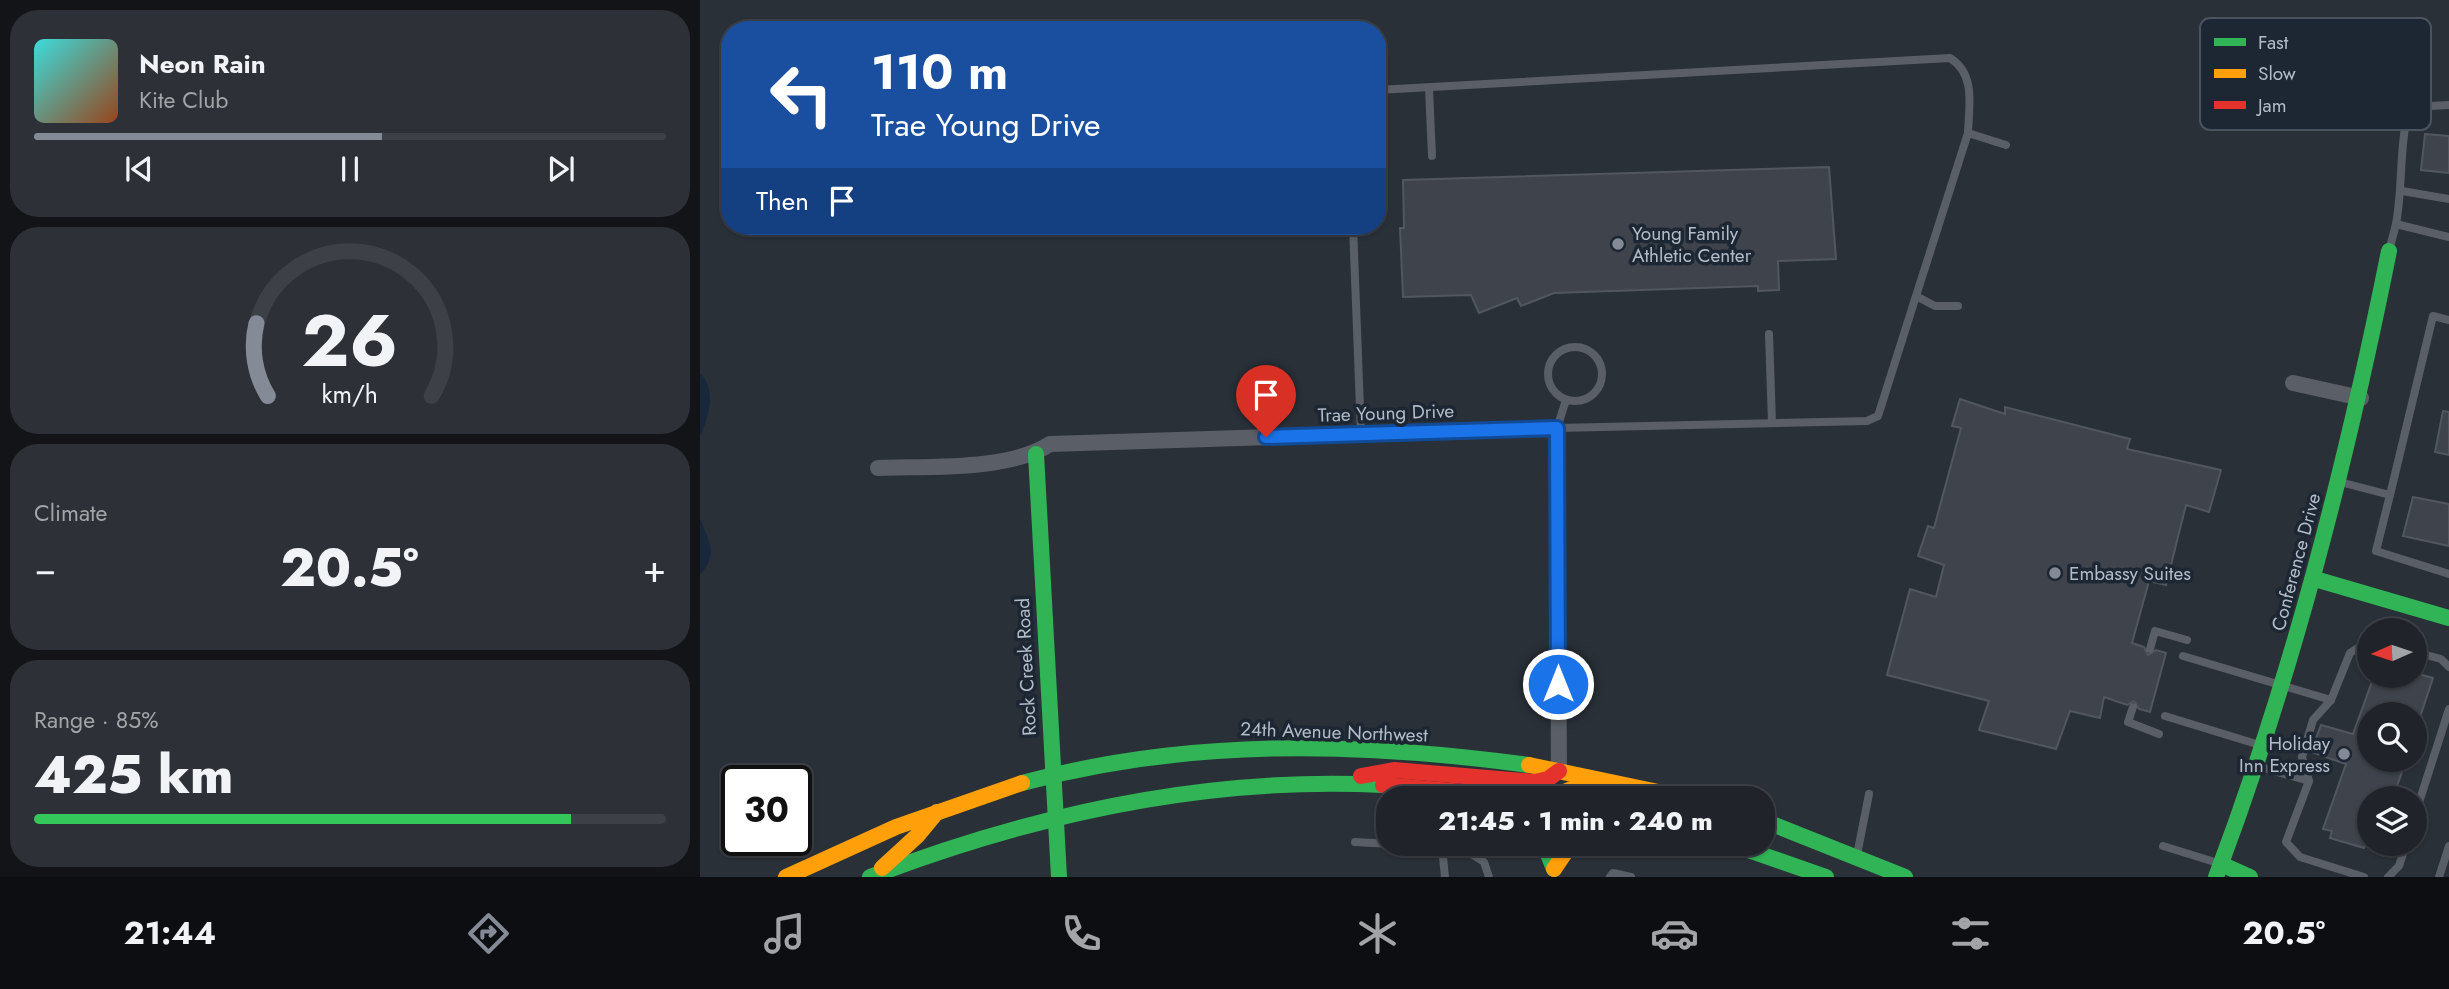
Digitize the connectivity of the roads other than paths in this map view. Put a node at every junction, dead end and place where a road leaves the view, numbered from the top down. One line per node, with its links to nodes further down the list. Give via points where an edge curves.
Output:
1 (1429, 88): 2 (lane); 6 (lane, via 1950,58 1962,66 1968,81); 8 (lane)
2 (1386, 90)
3 (2431, 105): 4 (lane)
4 (2449, 105)
5 (2405, 130): 9 (lane)
6 (1968, 133): 7 (lane); 15 (lane)
7 (2006, 145)
8 (1432, 156)
9 (2402, 191): 10 (lane); 11 (lane)
10 (2449, 199)
11 (2396, 224): 13 (lane); 14 (lane)
12 (1353, 235): 24 (lane)
13 (2449, 237)
14 (2389, 251): 20 (main road, Conference Drive)
15 (1916, 296): 16 (lane, via 1935,306); 22 (lane, via 1878,416 1867,421)
16 (1958, 306)
17 (2449, 320): 28 (lane, via 2433,316)
18 (1769, 334): 22 (lane)
19 (2293, 383): 20 (street)
20 (2361, 398): 27 (main road, Conference Drive)
21 (1566, 400): 21 (lane, via 1587,399 1600,386 1602,367 1584,348 1567,347 1549,366 1550,383); 23 (lane)
22 (1772, 423): 23 (lane)
23 (1557, 428): 24 (street, Trae Young Drive); 46 (street)
24 (1361, 435): 25 (street, Trae Young Drive, via 1050,444)
25 (1036, 454): 26 (street, Trae Young Drive, via 991,462); 47 (main road, Rock Creek Road)
26 (878, 468)
27 (2340, 481): 28 (lane); 30 (main road, Conference Drive)
28 (2390, 495): 29 (lane, via 2376,551)
29 (2449, 574)
30 (2315, 579): 31 (main road); 38 (main road, Conference Drive)
31 (2449, 618)
32 (2187, 640): 34 (lane, via 2155,632)
33 (2357, 648): 39 (lane, via 2350,653)
34 (2150, 649)
35 (2427, 655): 37 (lane)
36 (2183, 656): 38 (lane)
37 (2449, 667)
38 (2283, 685): 39 (lane); 44 (main road, Conference Drive)
39 (2331, 700): 48 (lane, via 2314,720 2302,757)
40 (2133, 707): 43 (lane, via 2128,722)
41 (2449, 709): 51 (lane)
42 (2165, 716): 44 (lane)
43 (2159, 734)
44 (2264, 746): 45 (main road, Conference Drive)
45 (2257, 766): 48 (lane); 70 (main road, Conference Drive)
46 (1559, 771): 47 (main road, 24th Avenue Northwest, via 1381,751 1266,747 1153,757); 49 (main road, via 1535,782 1394,769); 50 (main road, 24th Avenue Northwest)
47 (1054, 775): 54 (main road, 24th Avenue Northwest); 55 (main road, Rock Creek Road)
48 (2309, 781): 82 (lane, via 2286,842 2300,857)
49 (1307, 786): 52 (main road); 55 (main road, via 1156,799)
50 (1630, 786)
51 (2424, 786)
52 (1376, 787)
53 (1869, 794): 63 (lane)
54 (939, 810): 72 (main road); 73 (main road, 24th Avenue Northwest)
55 (1055, 818): 72 (main road); 74 (main road, Rock Creek Road)
56 (1775, 824): 58 (main road)
57 (1775, 828): 58 (main road)
58 (1786, 828): 63 (main road)
59 (1355, 842): 60 (lane)
60 (1376, 843)
61 (2163, 846): 70 (lane)
62 (2449, 846): 84 (lane)
63 (1857, 855): 80 (main road)
64 (1443, 856): 75 (lane)
65 (1475, 856): 76 (lane)
66 (1548, 856): 71 (main road)
67 (1564, 856): 71 (main road)
68 (1766, 856): 79 (main road)
69 (2402, 856): 83 (lane)
70 (2218, 871): 81 (main road)
71 (1554, 873)
72 (872, 876)
73 (786, 877)
74 (1059, 877)
75 (1445, 877)
76 (1489, 877)
77 (1610, 877): 78 (lane, via 1613,873)
78 (1630, 877)
79 (1826, 877)
80 (1905, 877)
81 (2250, 877)
82 (2364, 877)
83 (2388, 877)
84 (2439, 877)

